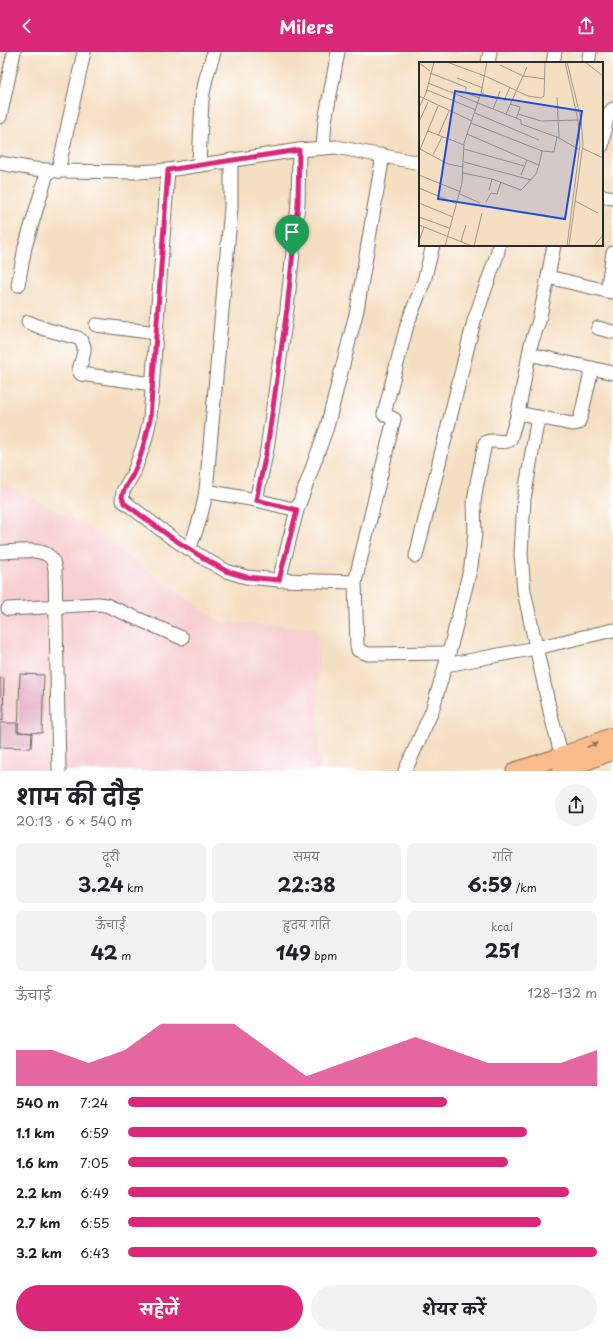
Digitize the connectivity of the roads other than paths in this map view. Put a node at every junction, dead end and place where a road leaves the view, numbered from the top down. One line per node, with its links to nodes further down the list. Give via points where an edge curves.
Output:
1 (14, 52): 12 (street)
2 (84, 52): 22 (street)
3 (214, 52): 20 (street, via 202,99)
4 (338, 52): 14 (street, via 325,121)
5 (490, 52): 8 (street)
6 (555, 52): 9 (street)
7 (590, 52): 10 (street)
8 (488, 62)
9 (552, 62)
10 (588, 62)
11 (613, 110): 13 (street, via 607,118)
12 (0, 117)
13 (603, 140)
14 (323, 148): 15 (street); 16 (street, via 336,147)
15 (299, 150): 17 (street); 44 (street, via 298,204 287,309 267,449)
16 (383, 155): 19 (street); 45 (street, via 357,310 327,427)
17 (231, 160): 20 (street); 43 (street, via 231,208)
18 (0, 163): 22 (street)
19 (419, 163)
20 (199, 165): 21 (street)
21 (168, 170): 22 (street); 36 (street)
22 (53, 171): 30 (street, via 25,247)
23 (603, 196): 24 (street)
24 (613, 198)
25 (433, 246): 50 (street, via 424,281 407,325 384,414 394,419)
26 (499, 246): 48 (street, via 474,321)
27 (554, 246): 29 (street)
28 (613, 253): 31 (street)
29 (548, 277): 31 (street); 37 (street)
30 (18, 285)
31 (610, 292)
32 (28, 322): 40 (street, via 82,340 85,347 79,370 81,374)
33 (96, 325): 36 (street)
34 (598, 328): 35 (street)
35 (613, 332)
36 (156, 333): 40 (street)
37 (529, 354): 38 (street); 41 (street)
38 (592, 368): 39 (street); 42 (street, via 582,416 578,423)
39 (613, 373)
40 (152, 384): 46 (street, via 150,419 145,441 134,472 122,494 122,500)
41 (518, 413): 42 (street); 56 (street, via 510,440 490,440 485,443 474,503 474,551)
42 (538, 417): 55 (street, via 524,499 521,554 524,591)
43 (206, 491): 44 (street); 46 (street, via 200,523)
44 (256, 500): 45 (street)
45 (297, 510): 49 (street)
46 (190, 549): 49 (street, via 234,574)
47 (0, 552): 51 (street, via 38,551 47,554 53,560 55,569)
48 (416, 556)
49 (279, 580): 50 (street)
50 (355, 582): 56 (street, via 358,650 368,654)
51 (56, 606): 52 (street); 54 (street, via 103,604); 60 (street)
52 (8, 609)
53 (613, 630): 55 (street)
54 (182, 638)
55 (536, 648): 56 (street); 59 (street)
56 (447, 659): 61 (street, via 432,711)
57 (613, 736): 59 (main road, one-way to 57)
58 (613, 751): 59 (main road)
59 (563, 766): 62 (main road)
60 (59, 771)
61 (405, 771)
62 (515, 771)

